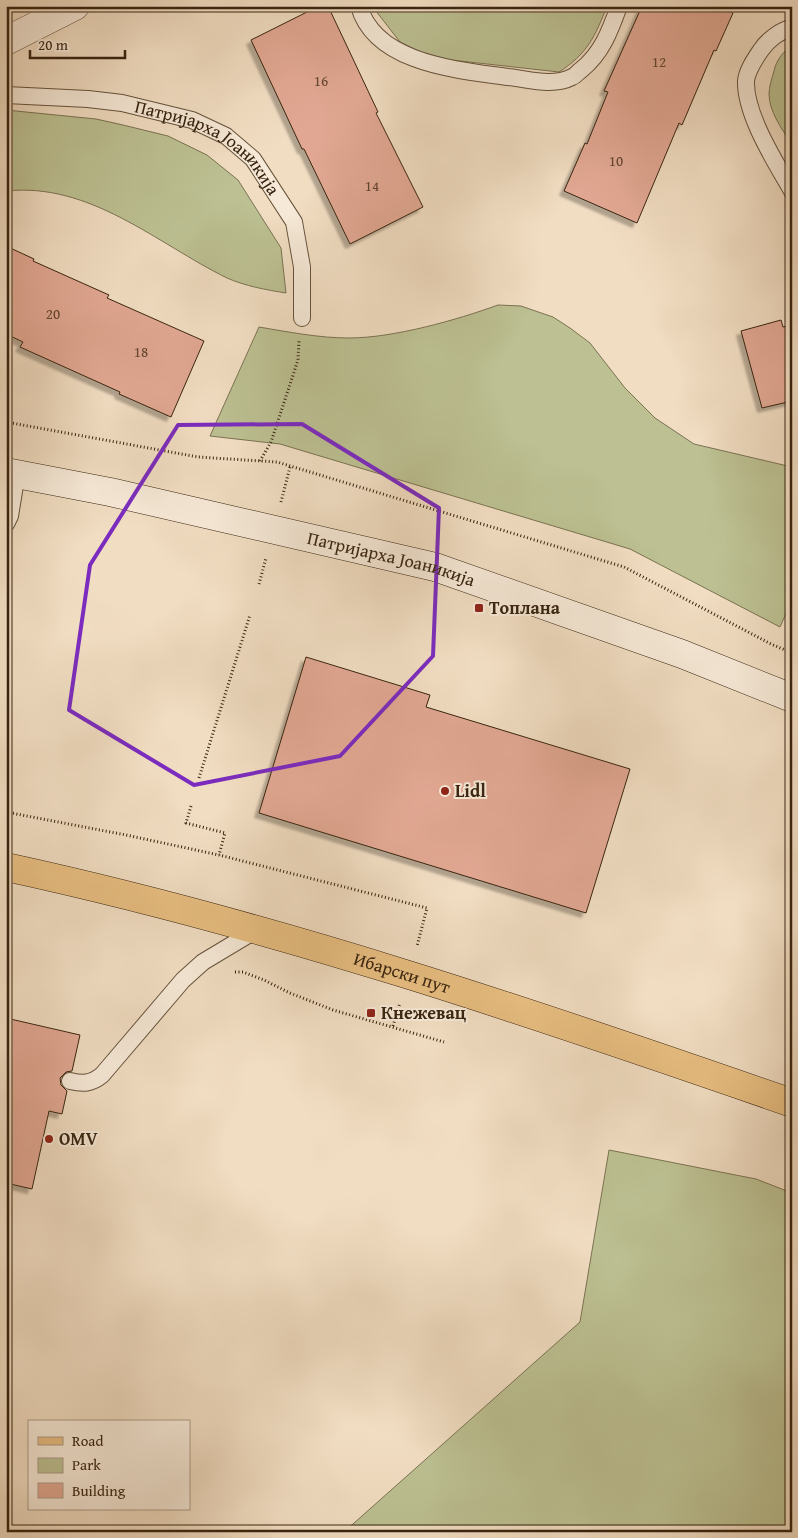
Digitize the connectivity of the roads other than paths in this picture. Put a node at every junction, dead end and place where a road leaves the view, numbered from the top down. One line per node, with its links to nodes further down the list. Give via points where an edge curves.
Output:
1 (75, 6): 5 (main road)
2 (359, 6): 3 (lane, via 375,35 398,51 445,68 552,82 572,78 588,64 601,49)
3 (620, 6)
4 (792, 28): 7 (lane, via 774,36 763,47 746,80 751,110 769,152)
5 (6, 41)
6 (6, 95): 8 (lane, Патријарха Јоаникија, via 122,103 192,120 226,136 253,158 294,222 302,268)
7 (792, 192)
8 (302, 318)
9 (12, 473): 10 (lane, via 10,516); 11 (main road, Патријарха Јоаникија, via 128,496 435,567 682,654)
10 (6, 524)
11 (792, 698)
12 (6, 866): 13 (main road, Ибарски пут)
13 (258, 929): 14 (lane, via 203,962 183,980 102,1075 83,1084); 15 (main road, Ибарски пут, via 409,973)
14 (70, 1081)
15 (792, 1103)

